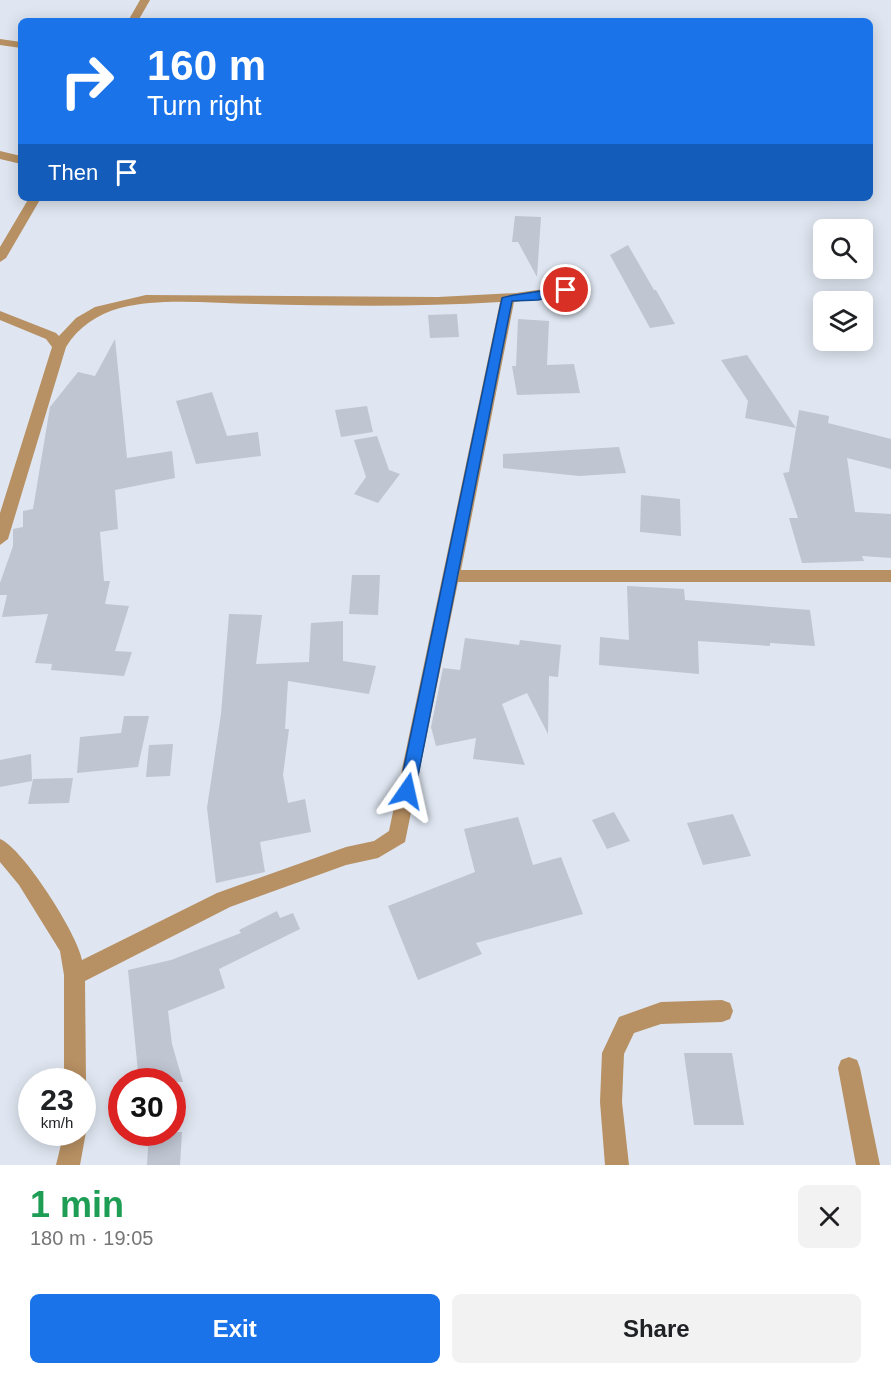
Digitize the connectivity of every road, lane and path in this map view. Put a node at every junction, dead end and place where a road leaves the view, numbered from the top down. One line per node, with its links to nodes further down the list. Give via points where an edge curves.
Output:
1 (145, 0): 2 (street)
2 (135, 18)
3 (0, 42): 4 (street)
4 (18, 45)
5 (0, 155): 6 (street)
6 (18, 159)
7 (33, 201): 8 (street)
8 (0, 258)
9 (566, 290): 10 (street, via 538,297)
10 (508, 298): 12 (street, via 409,302 133,301 104,308 78,322); 14 (street)
11 (0, 315): 12 (street, via 51,336)
12 (59, 347): 13 (street)
13 (0, 539)
14 (453, 576): 15 (street); 17 (street, via 398,837 378,849 346,856 224,900)
15 (891, 576)
16 (0, 848): 17 (street, via 26,878 70,948)
17 (74, 975): 19 (street)
18 (722, 1011): 23 (street, via 661,1013 627,1025 613,1053 611,1102)
19 (75, 1068)
20 (849, 1068): 24 (street)
21 (72, 1146): 22 (street)
22 (68, 1165)
23 (617, 1165)
24 (868, 1165)

